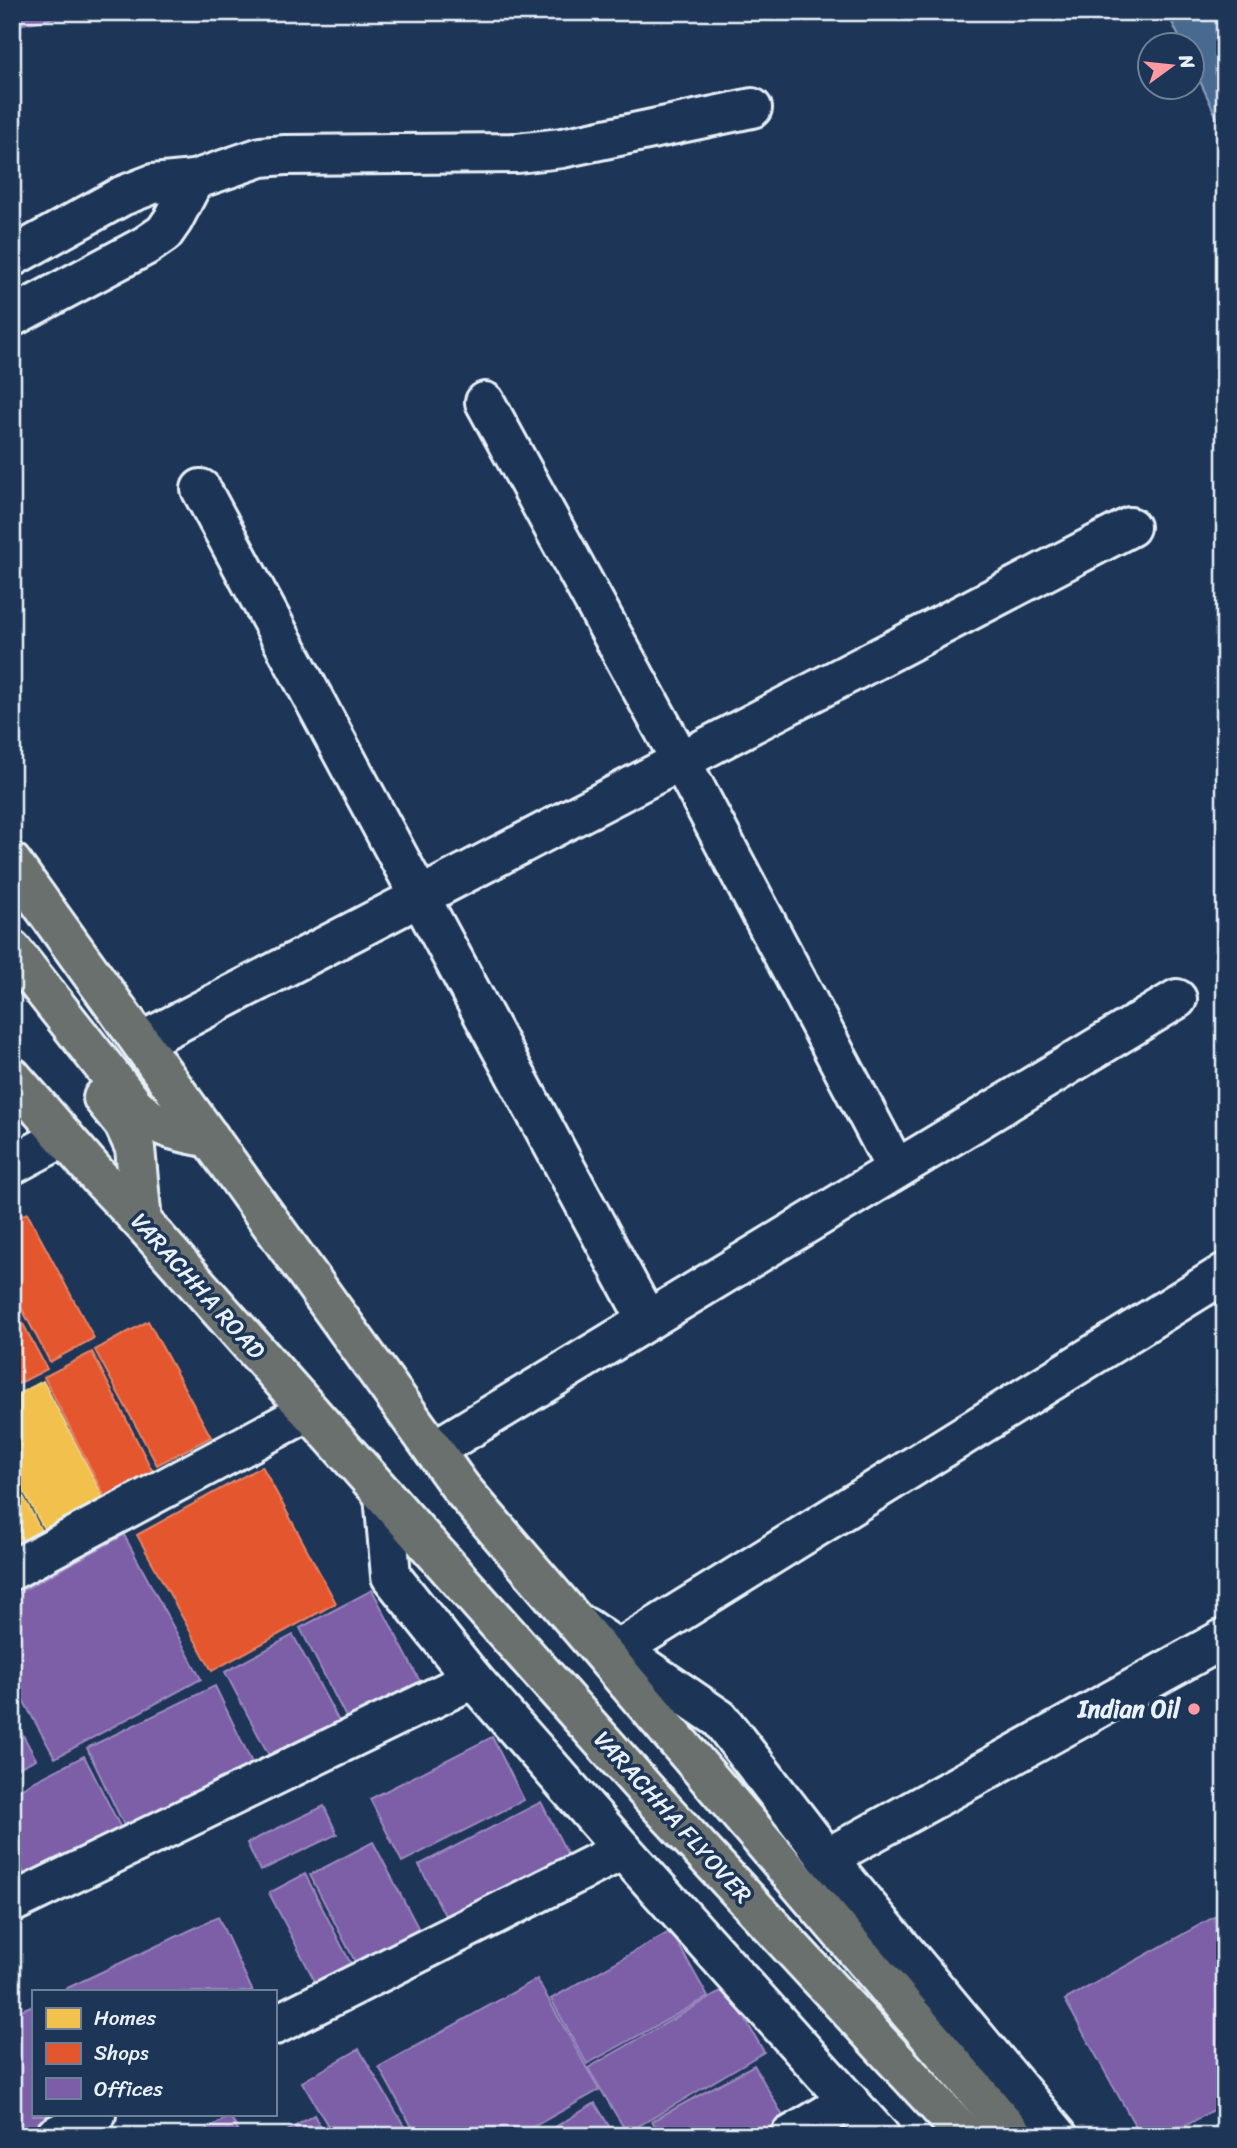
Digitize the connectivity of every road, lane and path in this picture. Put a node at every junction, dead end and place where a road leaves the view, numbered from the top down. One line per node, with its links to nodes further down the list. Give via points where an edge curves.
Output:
1 (752, 108): 2 (street, via 562,148 517,153 261,157)
2 (194, 180): 3 (street, via 138,189); 4 (street, via 163,233)
3 (12, 257)
4 (12, 317)
5 (485, 402): 8 (street)
6 (201, 489): 10 (street)
7 (1130, 527): 8 (street)
8 (681, 761): 10 (street); 19 (street)
9 (12, 863): 14 (main road, VARACHHA FLYOVER)
10 (420, 897): 14 (street); 22 (street)
11 (12, 950): 17 (main road, via 147,1119)
12 (12, 986): 20 (main road, via 130,1134)
13 (1177, 999): 19 (street)
14 (141, 1042): 17 (main road, VARACHHA FLYOVER)
15 (12, 1077): 16 (main road, VARACHHA ROAD)
16 (64, 1137): 18 (street); 20 (main road, VARACHHA ROAD)
17 (210, 1138): 24 (main road, VARACHHA FLYOVER)
18 (12, 1165)
19 (896, 1169): 22 (street)
20 (142, 1222): 23 (main road, VARACHHA ROAD)
21 (1225, 1273): 29 (street)
22 (647, 1320): 24 (street)
23 (309, 1411): 25 (main road, VARACHHA ROAD); 26 (street)
24 (434, 1450): 27 (main road, VARACHHA FLYOVER)
25 (384, 1495): 30 (street, via 391,1576); 40 (main road, VARACHHA FLYOVER, via 652,1796)
26 (12, 1570)
27 (572, 1618): 29 (street); 41 (main road, VARACHHA FLYOVER)
28 (1225, 1638): 32 (street)
29 (620, 1649): 32 (street, via 720,1718)
30 (473, 1679): 31 (street); 33 (street)
31 (623, 1850): 34 (street); 35 (street)
32 (827, 1858): 42 (street)
33 (12, 1903)
34 (276, 2024)
35 (849, 2101): 38 (street); 39 (street)
36 (94, 2116): 37 (street)
37 (55, 2136)
38 (790, 2136)
39 (880, 2136)
40 (966, 2136)
41 (1015, 2136)
42 (1058, 2136)

